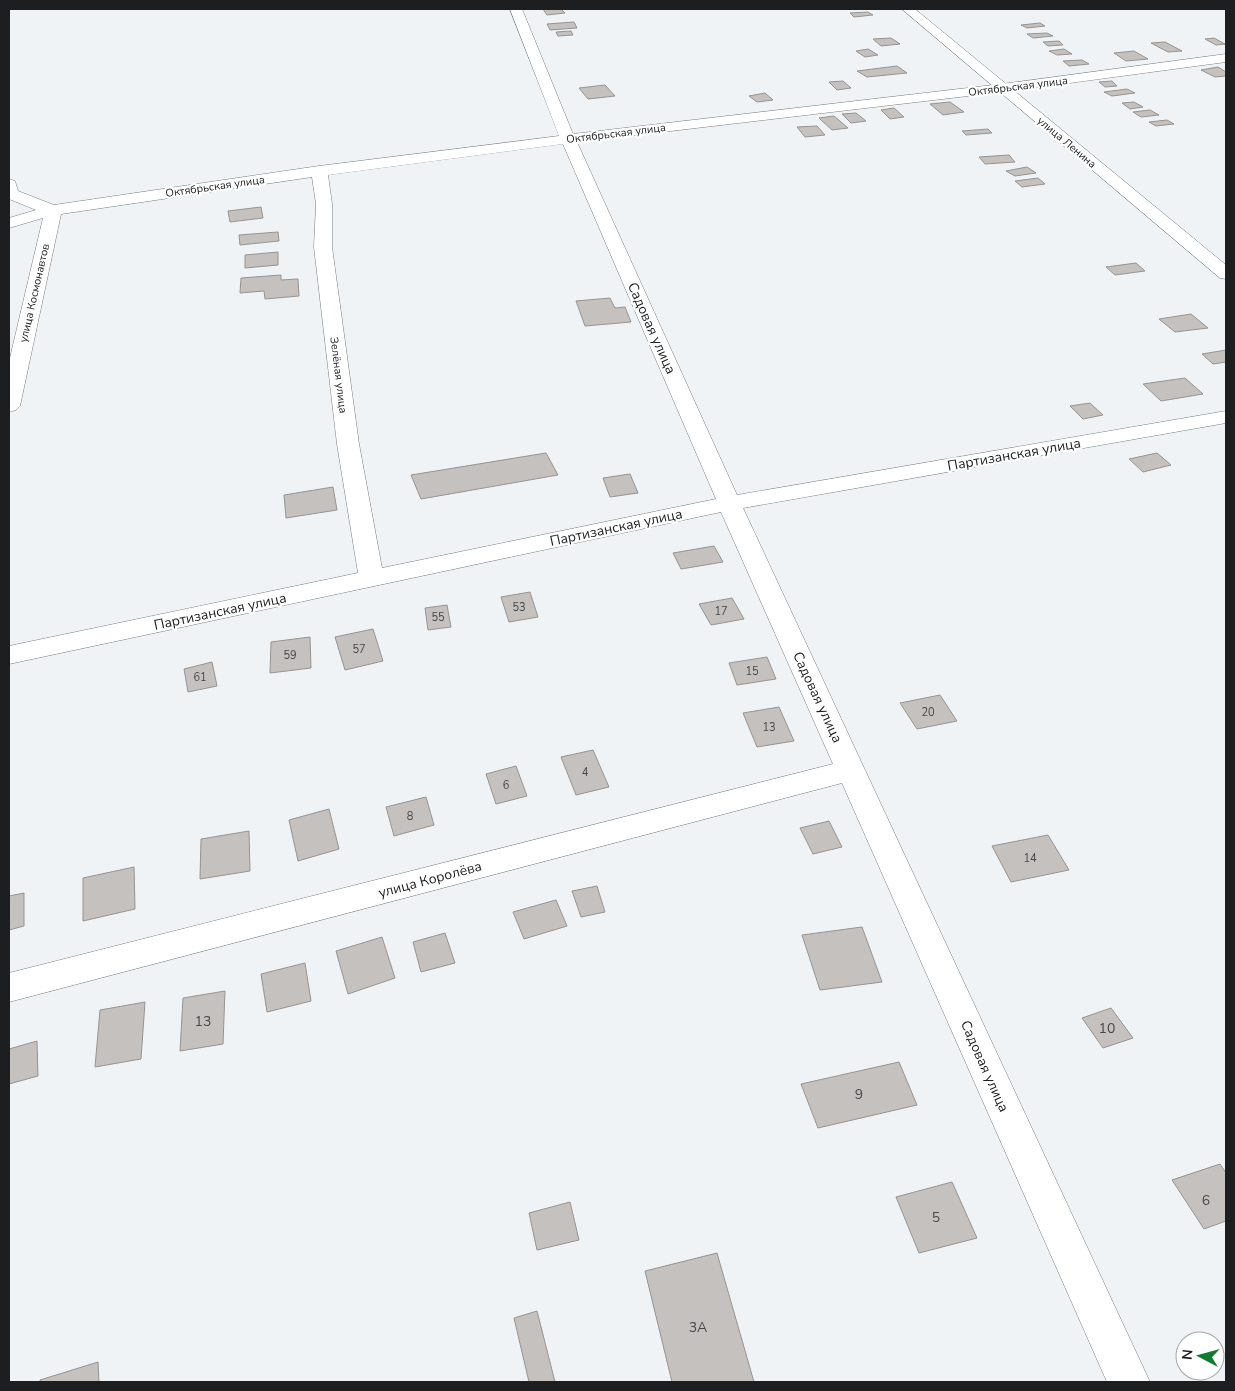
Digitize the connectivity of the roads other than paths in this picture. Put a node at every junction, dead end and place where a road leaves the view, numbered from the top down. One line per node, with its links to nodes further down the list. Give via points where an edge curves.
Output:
1 (516, 9): 5 (street, Садовая улица)
2 (908, 9): 4 (street, улица Ленина)
3 (1226, 58): 4 (street, Октябрьская улица)
4 (1002, 88): 5 (street, Октябрьская улица); 10 (street, улица Ленина)
5 (568, 139): 6 (street, Октябрьская улица); 13 (street, Садовая улица)
6 (319, 171): 8 (street, Октябрьская улица); 14 (street, Зелёная улица, via 324,204 325,266 348,444)
7 (9, 184): 8 (street, via 10,194)
8 (53, 210): 9 (street, Октябрьская улица); 11 (street, улица Космонавтов)
9 (9, 223)
10 (1226, 274)
11 (9, 406)
12 (1226, 417): 13 (street, Партизанская улица)
13 (729, 503): 14 (street, Партизанская улица); 16 (street, Садовая улица)
14 (371, 579): 15 (street, Партизанская улица)
15 (9, 655)
16 (851, 770): 17 (street, улица Королёва); 18 (street, Садовая улица)
17 (9, 988)
18 (1129, 1382)

